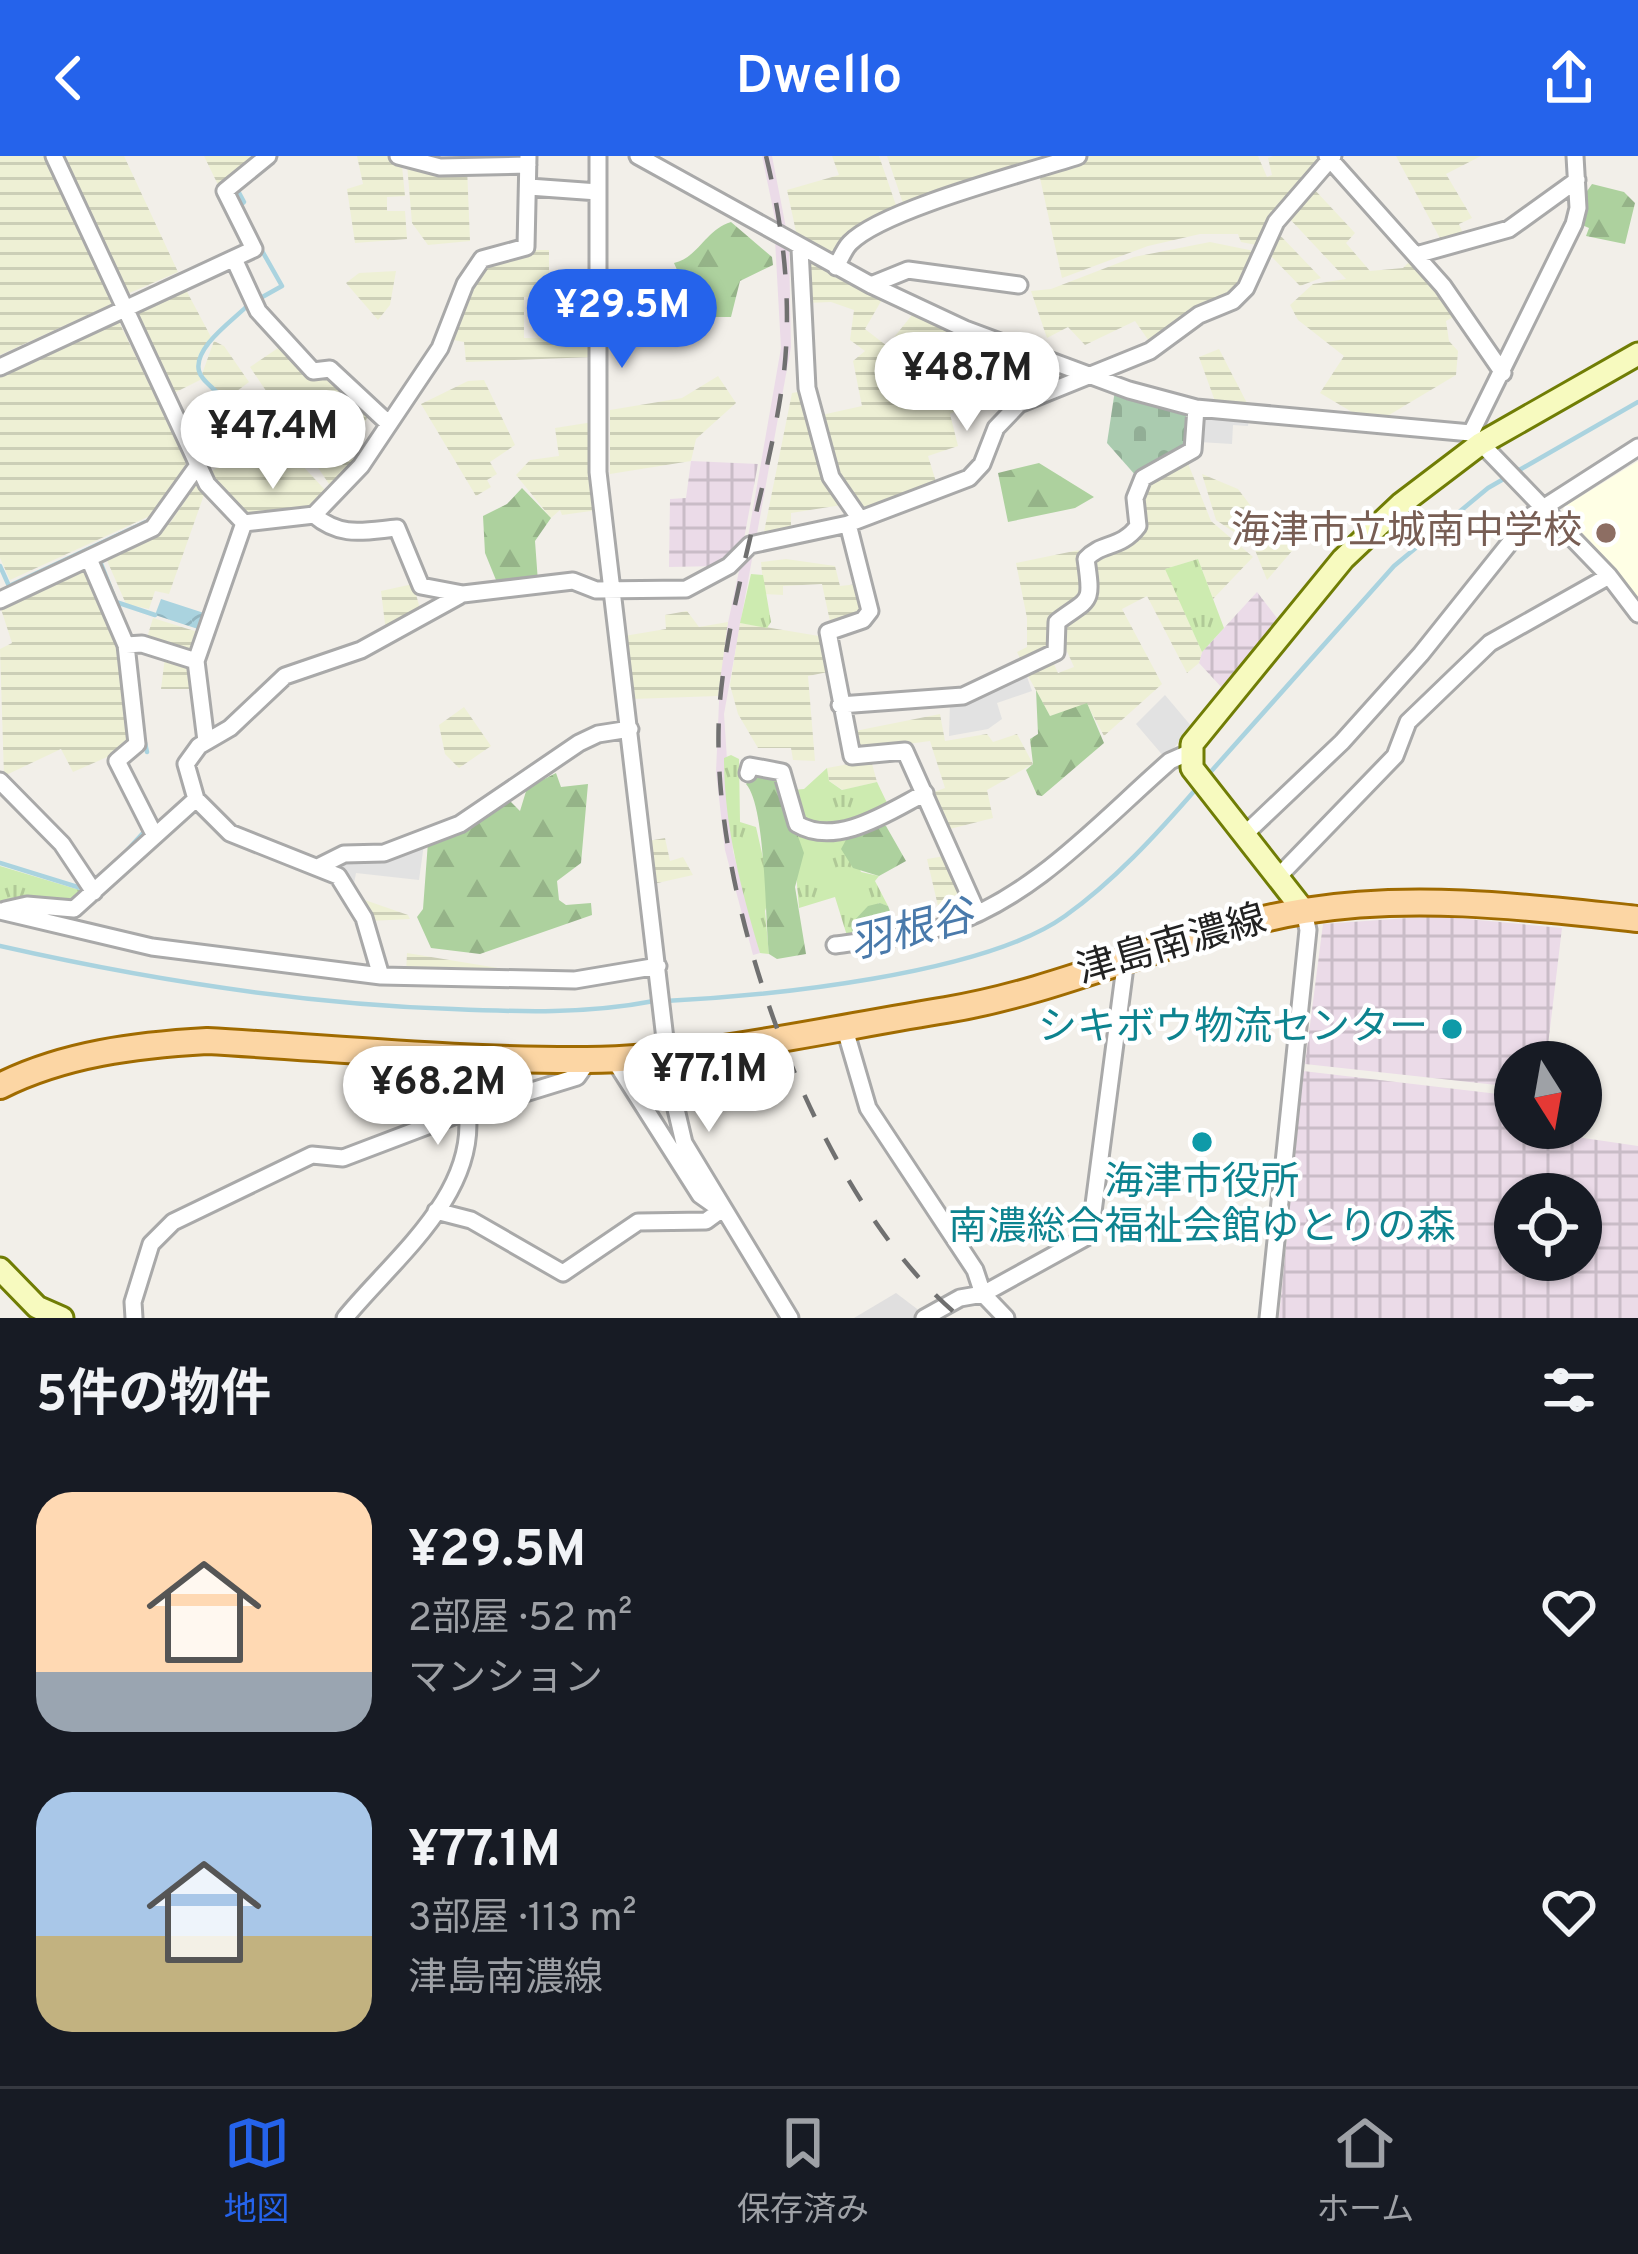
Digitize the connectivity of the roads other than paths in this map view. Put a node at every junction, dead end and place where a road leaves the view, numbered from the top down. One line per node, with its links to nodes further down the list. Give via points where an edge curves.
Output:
1 (55, 156): 19 (street)
2 (268, 156): 15 (street, via 225,191 254,249)
3 (398, 156): 9 (street, via 440,167)
4 (638, 156): 13 (street)
5 (1078, 156): 16 (street, via 883,225 851,242)
6 (1575, 156): 10 (street)
7 (601, 157): 12 (street)
8 (1330, 157): 14 (street); 23 (street, via 1276,222 1233,301)
9 (528, 160): 11 (street)
10 (1577, 180): 14 (street, via 1508,229); 22 (street, via 1574,224)
11 (529, 188): 12 (street); 25 (street, via 526,247 482,259 440,348)
12 (598, 193): 35 (street, via 597,452)
13 (800, 249): 16 (street); 31 (street, via 807,388 831,477)
14 (1416, 255): 22 (street)
15 (234, 259): 19 (street); 25 (street, via 258,311 313,371 330,369)
16 (836, 267): 17 (street)
17 (871, 285): 18 (street, via 908,270); 23 (street)
18 (1019, 285)
19 (125, 309): 21 (street); 28 (street)
20 (1638, 354): 26 (street)
21 (0, 367)
22 (1503, 373): 26 (street)
23 (1092, 377): 24 (street); 31 (street, via 1019,404 969,478)
24 (1196, 408): 26 (street); 41 (street, via 1193,450 1138,488 1138,526 1086,559 1091,592 1080,612 1058,622 1056,652 963,696)
25 (388, 423): 30 (street)
26 (1479, 443): 29 (street); 44 (street, via 1343,559 1200,730)
27 (1638, 447): 29 (street)
28 (198, 465): 32 (street); 33 (street, via 153,528)
29 (1536, 502): 34 (street); 49 (street, via 1342,742)
30 (314, 515): 32 (street); 36 (street, via 347,534 397,528 421,586)
31 (854, 522): 35 (street, via 750,545 700,586); 41 (street, via 870,611 828,632)
32 (244, 524): 40 (street)
33 (89, 559): 37 (street); 39 (street)
34 (1609, 576): 38 (street); 52 (street, via 1490,643 1408,722 1395,756)
35 (613, 590): 36 (street, via 573,581); 42 (street)
36 (464, 595): 43 (street, via 361,650 285,676)
37 (0, 600)
38 (1638, 614)
39 (126, 645): 40 (street); 50 (street, via 137,744 117,761)
40 (196, 661): 43 (street)
41 (840, 705): 47 (street, via 852,756 905,751)
42 (630, 730): 51 (street, via 579,743 460,824 384,854 344,854); 60 (street)
43 (206, 741): 48 (street, via 186,764)
44 (1190, 760): 49 (street); 56 (street, via 1169,761 1052,866)
45 (748, 773): 47 (street, via 750,766 782,772 805,829 859,827)
46 (0, 781): 53 (street, via 62,844)
47 (925, 793): 56 (street)
48 (196, 799): 50 (street); 51 (street, via 230,832)
49 (1237, 828): 52 (street)
50 (154, 835): 53 (street)
51 (320, 866): 61 (street, via 338,877 364,918)
52 (1279, 877): 54 (street)
53 (94, 892): 55 (street, via 74,909)
54 (1304, 911): 57 (main road, 津島南濃線, via 1517,906); 59 (main road, 津島南濃線); 76 (street)
55 (1, 912): 61 (street, via 152,947)
56 (977, 912): 58 (street, via 946,926)
57 (1638, 920)
58 (836, 945)
59 (1126, 959): 62 (main road, 津島南濃線, via 953,1009); 69 (street, via 1090,1235)
60 (659, 972): 61 (street, via 575,980); 67 (street, bridge, via 684,1143)
61 (381, 976)
62 (844, 1025): 63 (main road, 津島南濃線); 69 (street, via 868,1108)
63 (601, 1059): 64 (main road, 津島南濃線, via 207,1041 107,1051); 65 (street, via 577,1077); 67 (street, via 700,1195)
64 (0, 1086)
65 (467, 1111): 66 (street, via 463,1155); 72 (street, via 343,1158 312,1155 173,1222 152,1244)
66 (436, 1210): 67 (street, via 470,1220 563,1273 638,1222 706,1221); 70 (street)
67 (721, 1210): 73 (street)
68 (0, 1269): 71 (street)
69 (983, 1294): 74 (street); 75 (street)
70 (349, 1316)
71 (62, 1318)
72 (134, 1318)
73 (790, 1318)
74 (924, 1318)
75 (1006, 1318)
76 (1268, 1318)

